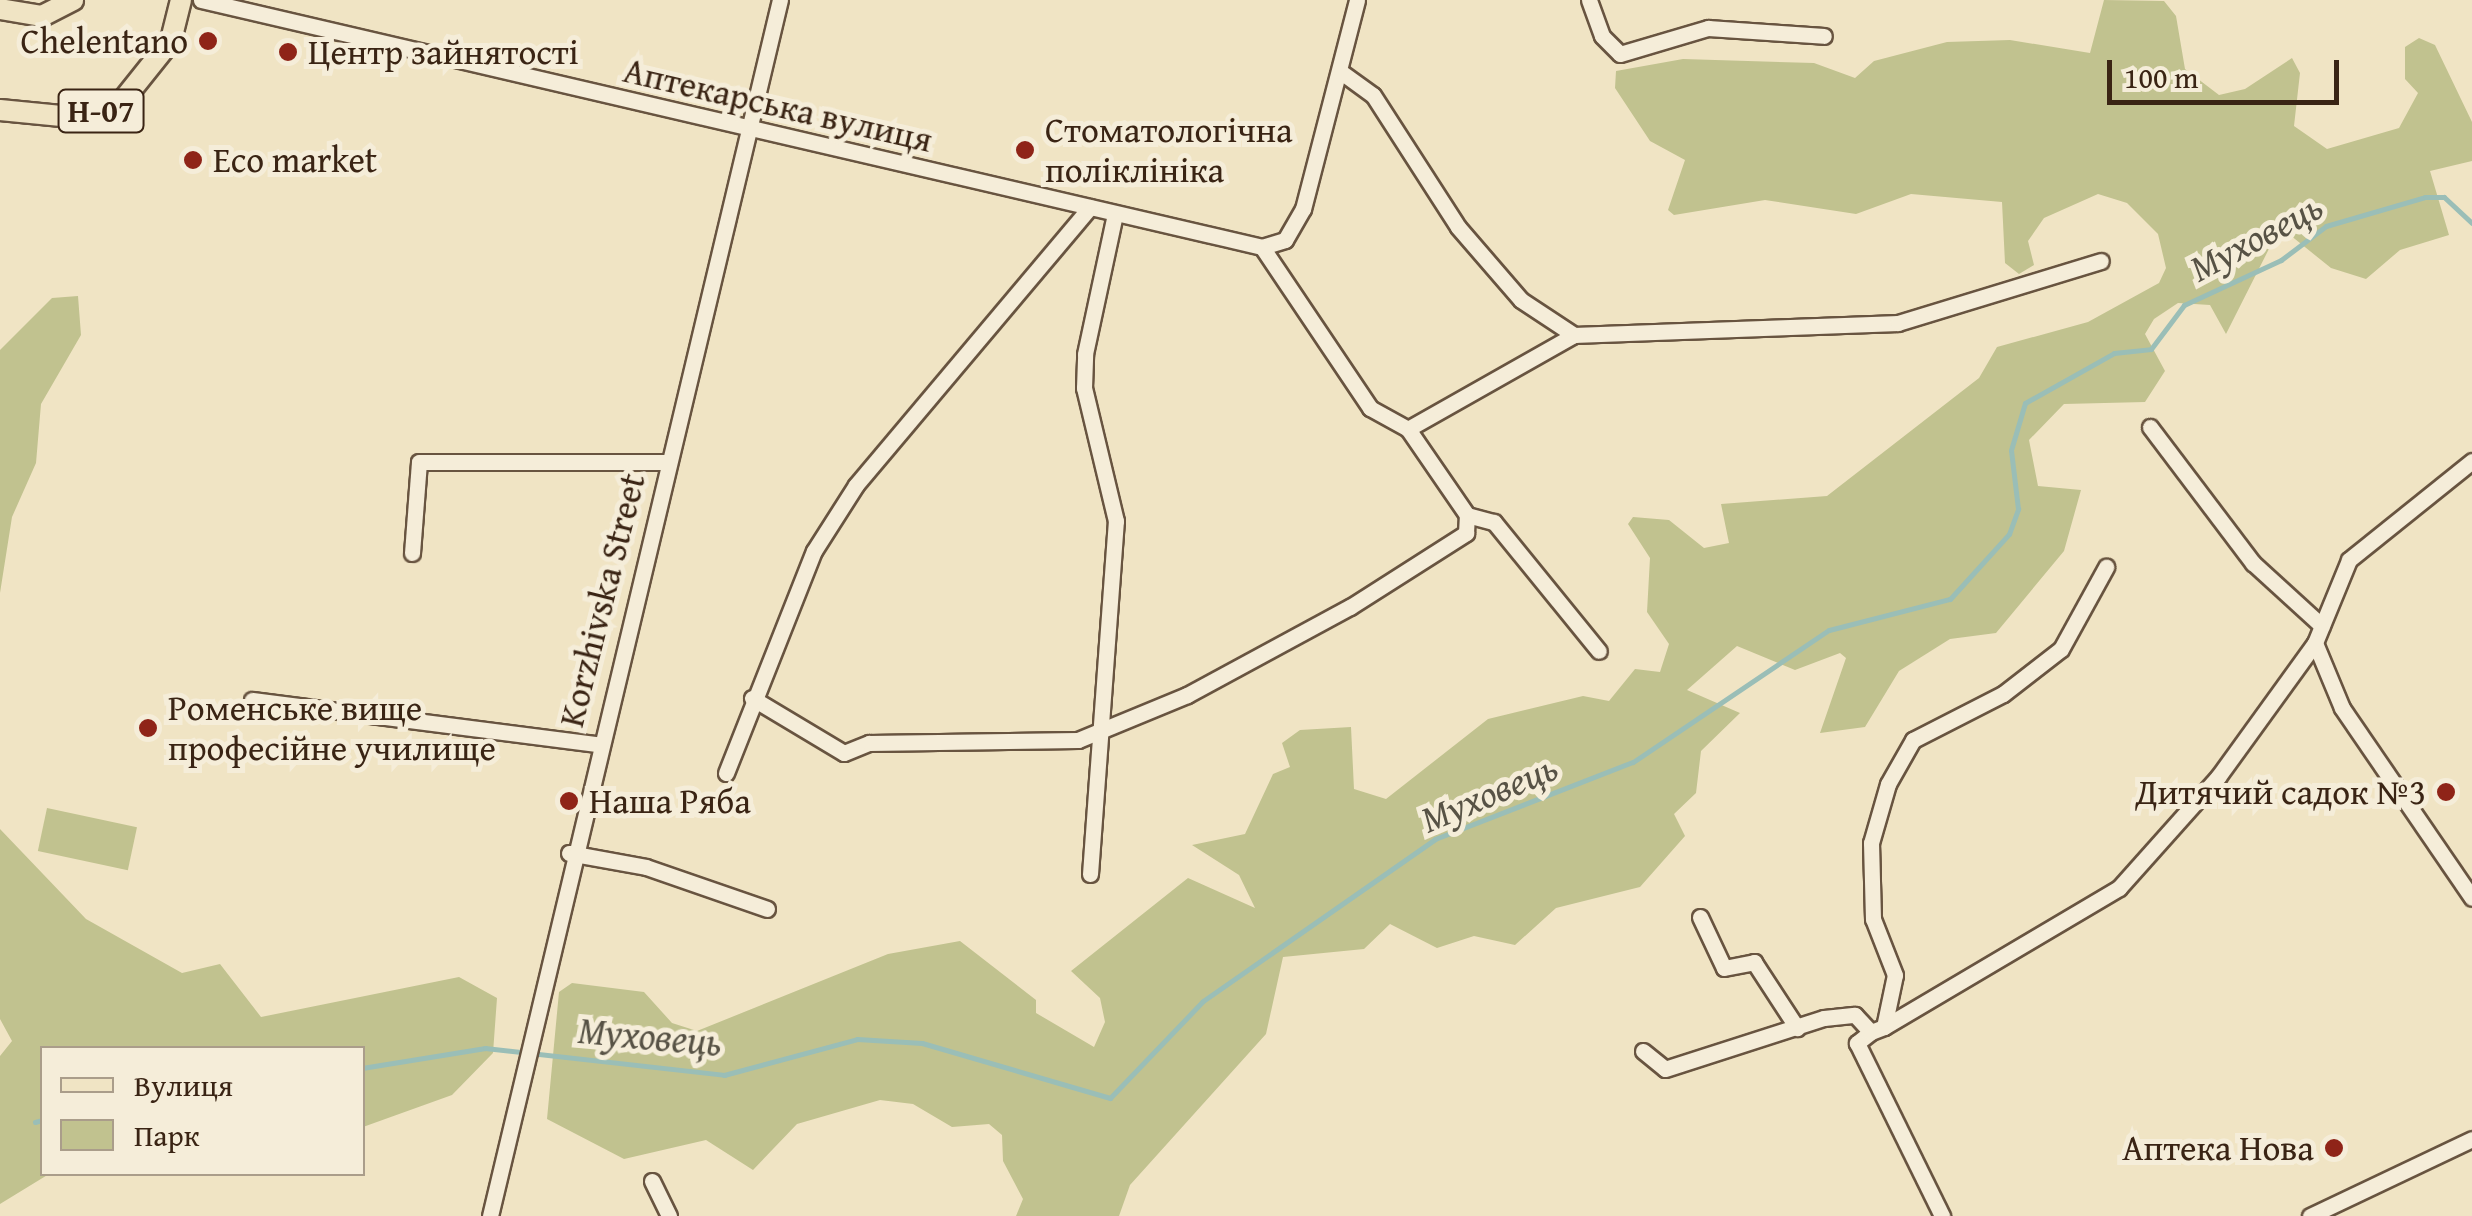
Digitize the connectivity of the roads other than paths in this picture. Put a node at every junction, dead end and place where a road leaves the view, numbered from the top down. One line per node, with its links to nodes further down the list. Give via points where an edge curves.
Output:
1 (181, 0): 10 (main road, Н-07, via 171,40 120,104 82,118)
2 (200, 0): 11 (street, Аптекарська вулиця)
3 (780, 0): 11 (street, Korzhivska Street)
4 (1357, 0): 9 (street)
5 (1589, 0): 8 (street, via 1620,54 1708,28)
6 (72, 2): 7 (main road, via 42,16)
7 (0, 9)
8 (1824, 36)
9 (1341, 72): 14 (street, Аптекарська вулиця, via 1303,209 1285,240); 16 (street, via 1374,95 1458,227 1521,300)
10 (0, 110)
11 (748, 126): 12 (street, Аптекарська вулиця); 20 (street, Korzhivska Street)
12 (1090, 207): 13 (street, Аптекарська вулиця); 27 (street, via 856,485 814,551)
13 (1115, 214): 14 (street, Аптекарська вулиця); 29 (street, via 1084,388 1116,521)
14 (1262, 247): 18 (street, via 1370,408)
15 (2102, 262): 16 (street, via 1898,324)
16 (1574, 335): 18 (street)
17 (2150, 427): 24 (street, via 2253,562)
18 (1408, 429): 21 (street)
19 (2472, 461): 24 (street, via 2349,560)
20 (668, 462): 22 (street, via 418,462); 30 (street, Korzhivska Street)
21 (1467, 515): 26 (street, via 1494,522); 29 (street, via 1466,534 1350,607)
22 (412, 553)
23 (2106, 566): 38 (street, via 2061,649 2003,694 1913,740 1888,784 1870,842 1873,920 1895,975)
24 (2322, 626): 25 (street)
25 (2315, 643): 34 (street, via 2342,708); 38 (street, via 2218,777 2119,888)
26 (1599, 651)
27 (752, 698): 29 (street, via 844,753 869,743); 31 (street)
28 (252, 700): 30 (street)
29 (1104, 732): 33 (street)
30 (597, 744): 32 (street, Korzhivska Street)
31 (726, 773)
32 (569, 853): 35 (street, via 646,867); 42 (street, Korzhivska Street)
33 (1090, 874)
34 (2472, 898)
35 (767, 909)
36 (1700, 917): 37 (street, via 1724,968 1754,962)
37 (1796, 1028): 38 (street, via 1855,1016); 39 (street, via 1665,1069)
38 (1878, 1030): 44 (street, via 1857,1043)
39 (1644, 1051)
40 (2472, 1139): 45 (street)
41 (652, 1181): 43 (street)
42 (490, 1216)
43 (669, 1216)
44 (1942, 1216)
45 (2310, 1216)

